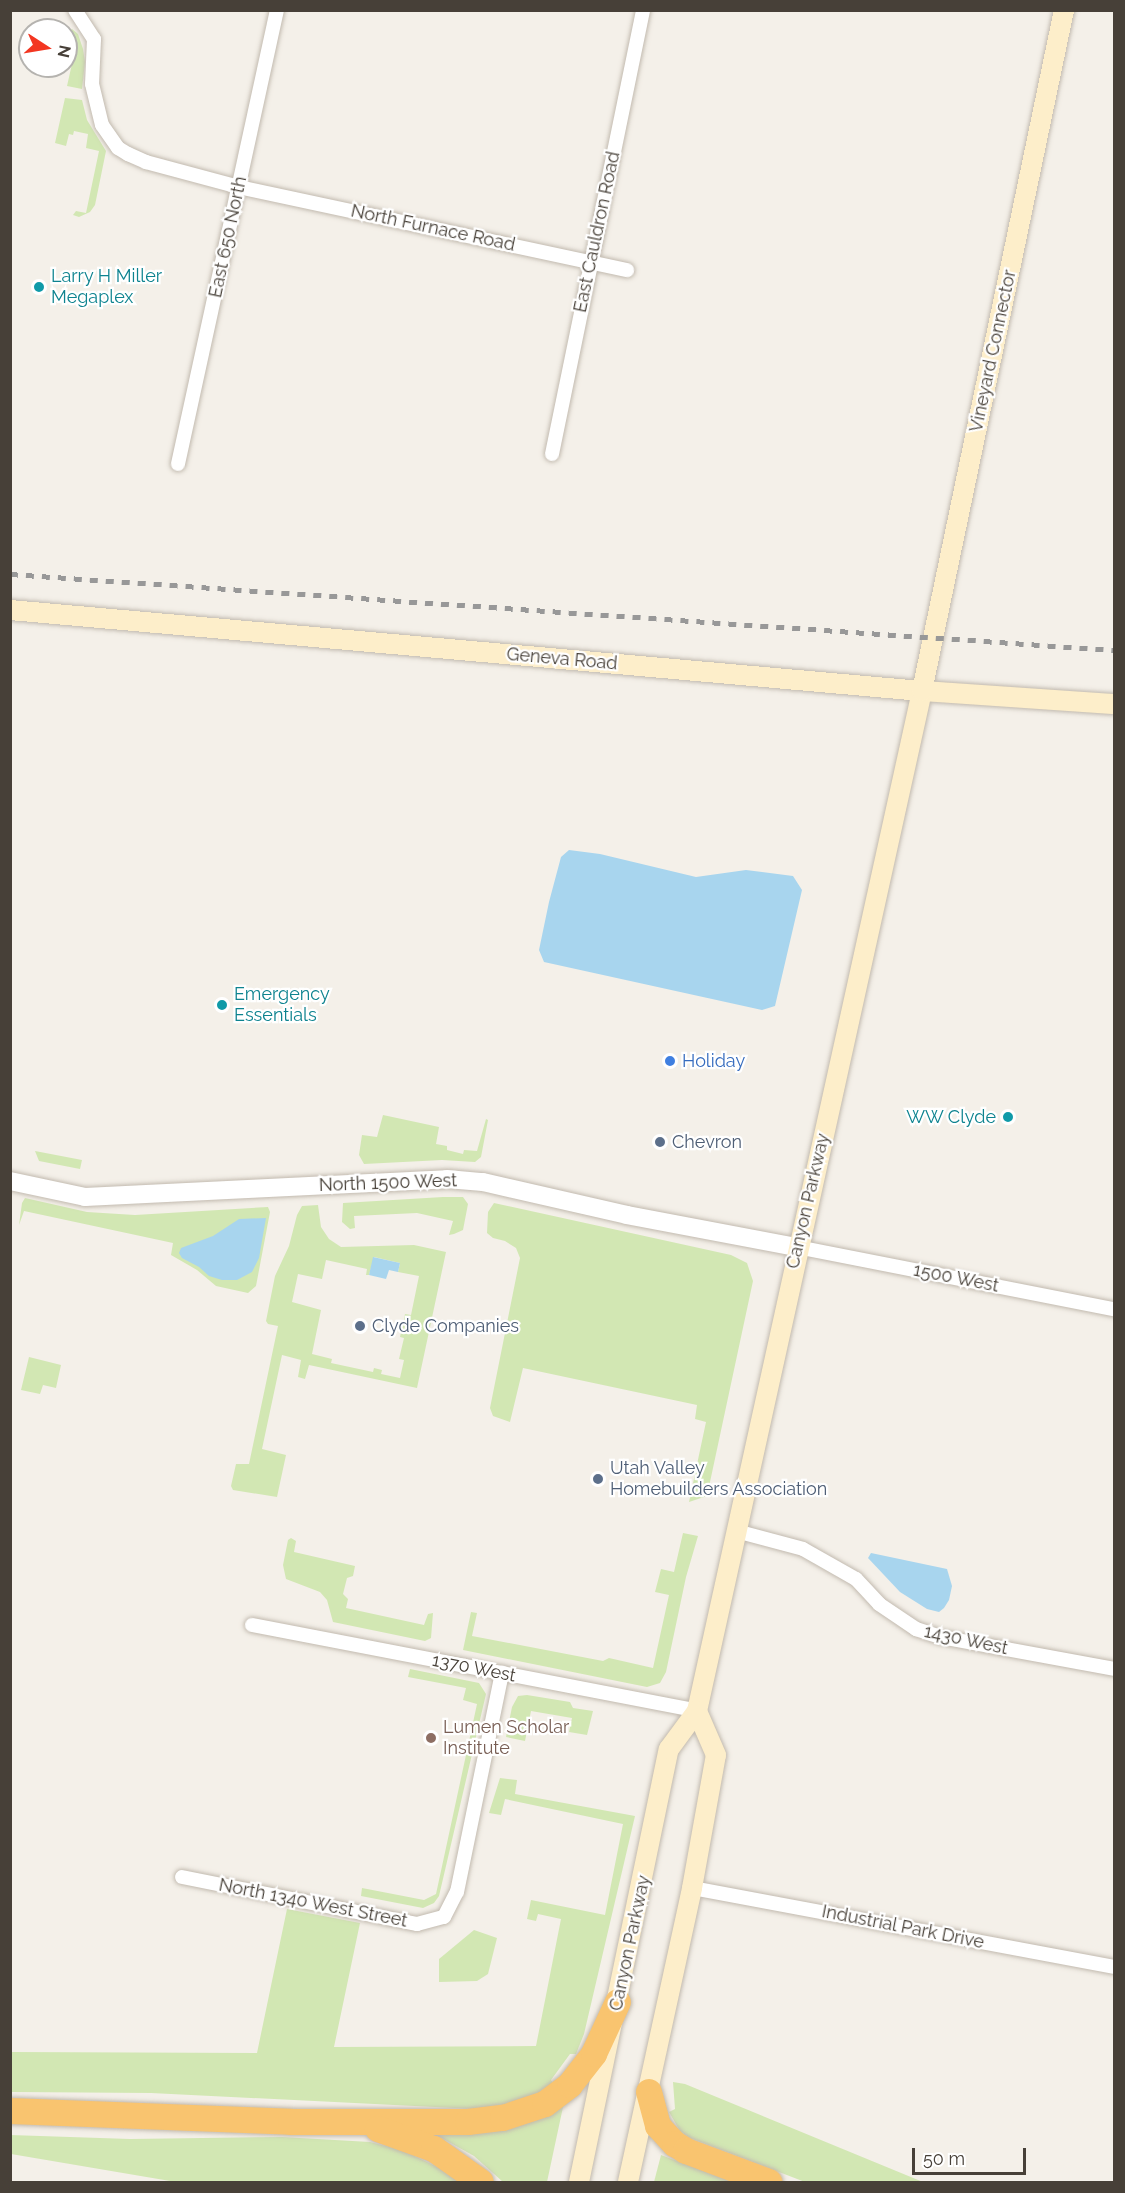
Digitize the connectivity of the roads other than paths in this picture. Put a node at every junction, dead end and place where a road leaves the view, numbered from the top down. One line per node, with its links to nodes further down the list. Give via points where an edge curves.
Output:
1 (75, 10): 5 (street, North Furnace Road, via 94,39 92,84 97,112 118,148 146,162)
2 (277, 10): 5 (street, East 650 North)
3 (643, 10): 6 (street, East Cauldron Road)
4 (1064, 10): 11 (main road, Vineyard Connector)
5 (239, 187): 6 (street, North Furnace Road); 9 (street, East 650 North)
6 (590, 262): 7 (street, North Furnace Road); 8 (street, East Cauldron Road)
7 (627, 270)
8 (552, 454)
9 (178, 464)
10 (10, 610): 11 (main road, Geneva Road)
11 (922, 691): 12 (main road, Geneva Road); 14 (main road, Canyon Parkway)
12 (1114, 704)
13 (10, 1181): 14 (street, North 1500 West, via 85,1197 447,1179 483,1182 627,1215)
14 (797, 1247): 15 (street, 1500 West); 16 (main road, Canyon Parkway)
15 (1114, 1309)
16 (736, 1531): 18 (street, 1430 West, via 803,1549 856,1579 879,1604 916,1629 940,1638); 20 (main road, Canyon Parkway)
17 (252, 1624): 19 (street, 1370 West)
18 (1114, 1669)
19 (502, 1673): 20 (street, 1370 West); 21 (street, North 1340 West Street, via 457,1892 444,1917 417,1924)
20 (697, 1711): 22 (main road, via 716,1755); 24 (main road, Canyon Parkway, via 669,1749)
21 (182, 1877)
22 (692, 1888): 23 (street, Industrial Park Drive); 25 (main road)
23 (1114, 1967)
24 (618, 2002): 27 (highway, via 594,2054 570,2085 528,2111 468,2122); 29 (main road, Canyon Parkway)
25 (649, 2092): 30 (main road); 31 (highway, via 658,2126 675,2144)
26 (10, 2111): 27 (highway)
27 (291, 2122): 28 (highway, via 379,2130 404,2137 434,2149)
28 (481, 2182)
29 (579, 2182)
30 (628, 2182)
31 (769, 2182)

